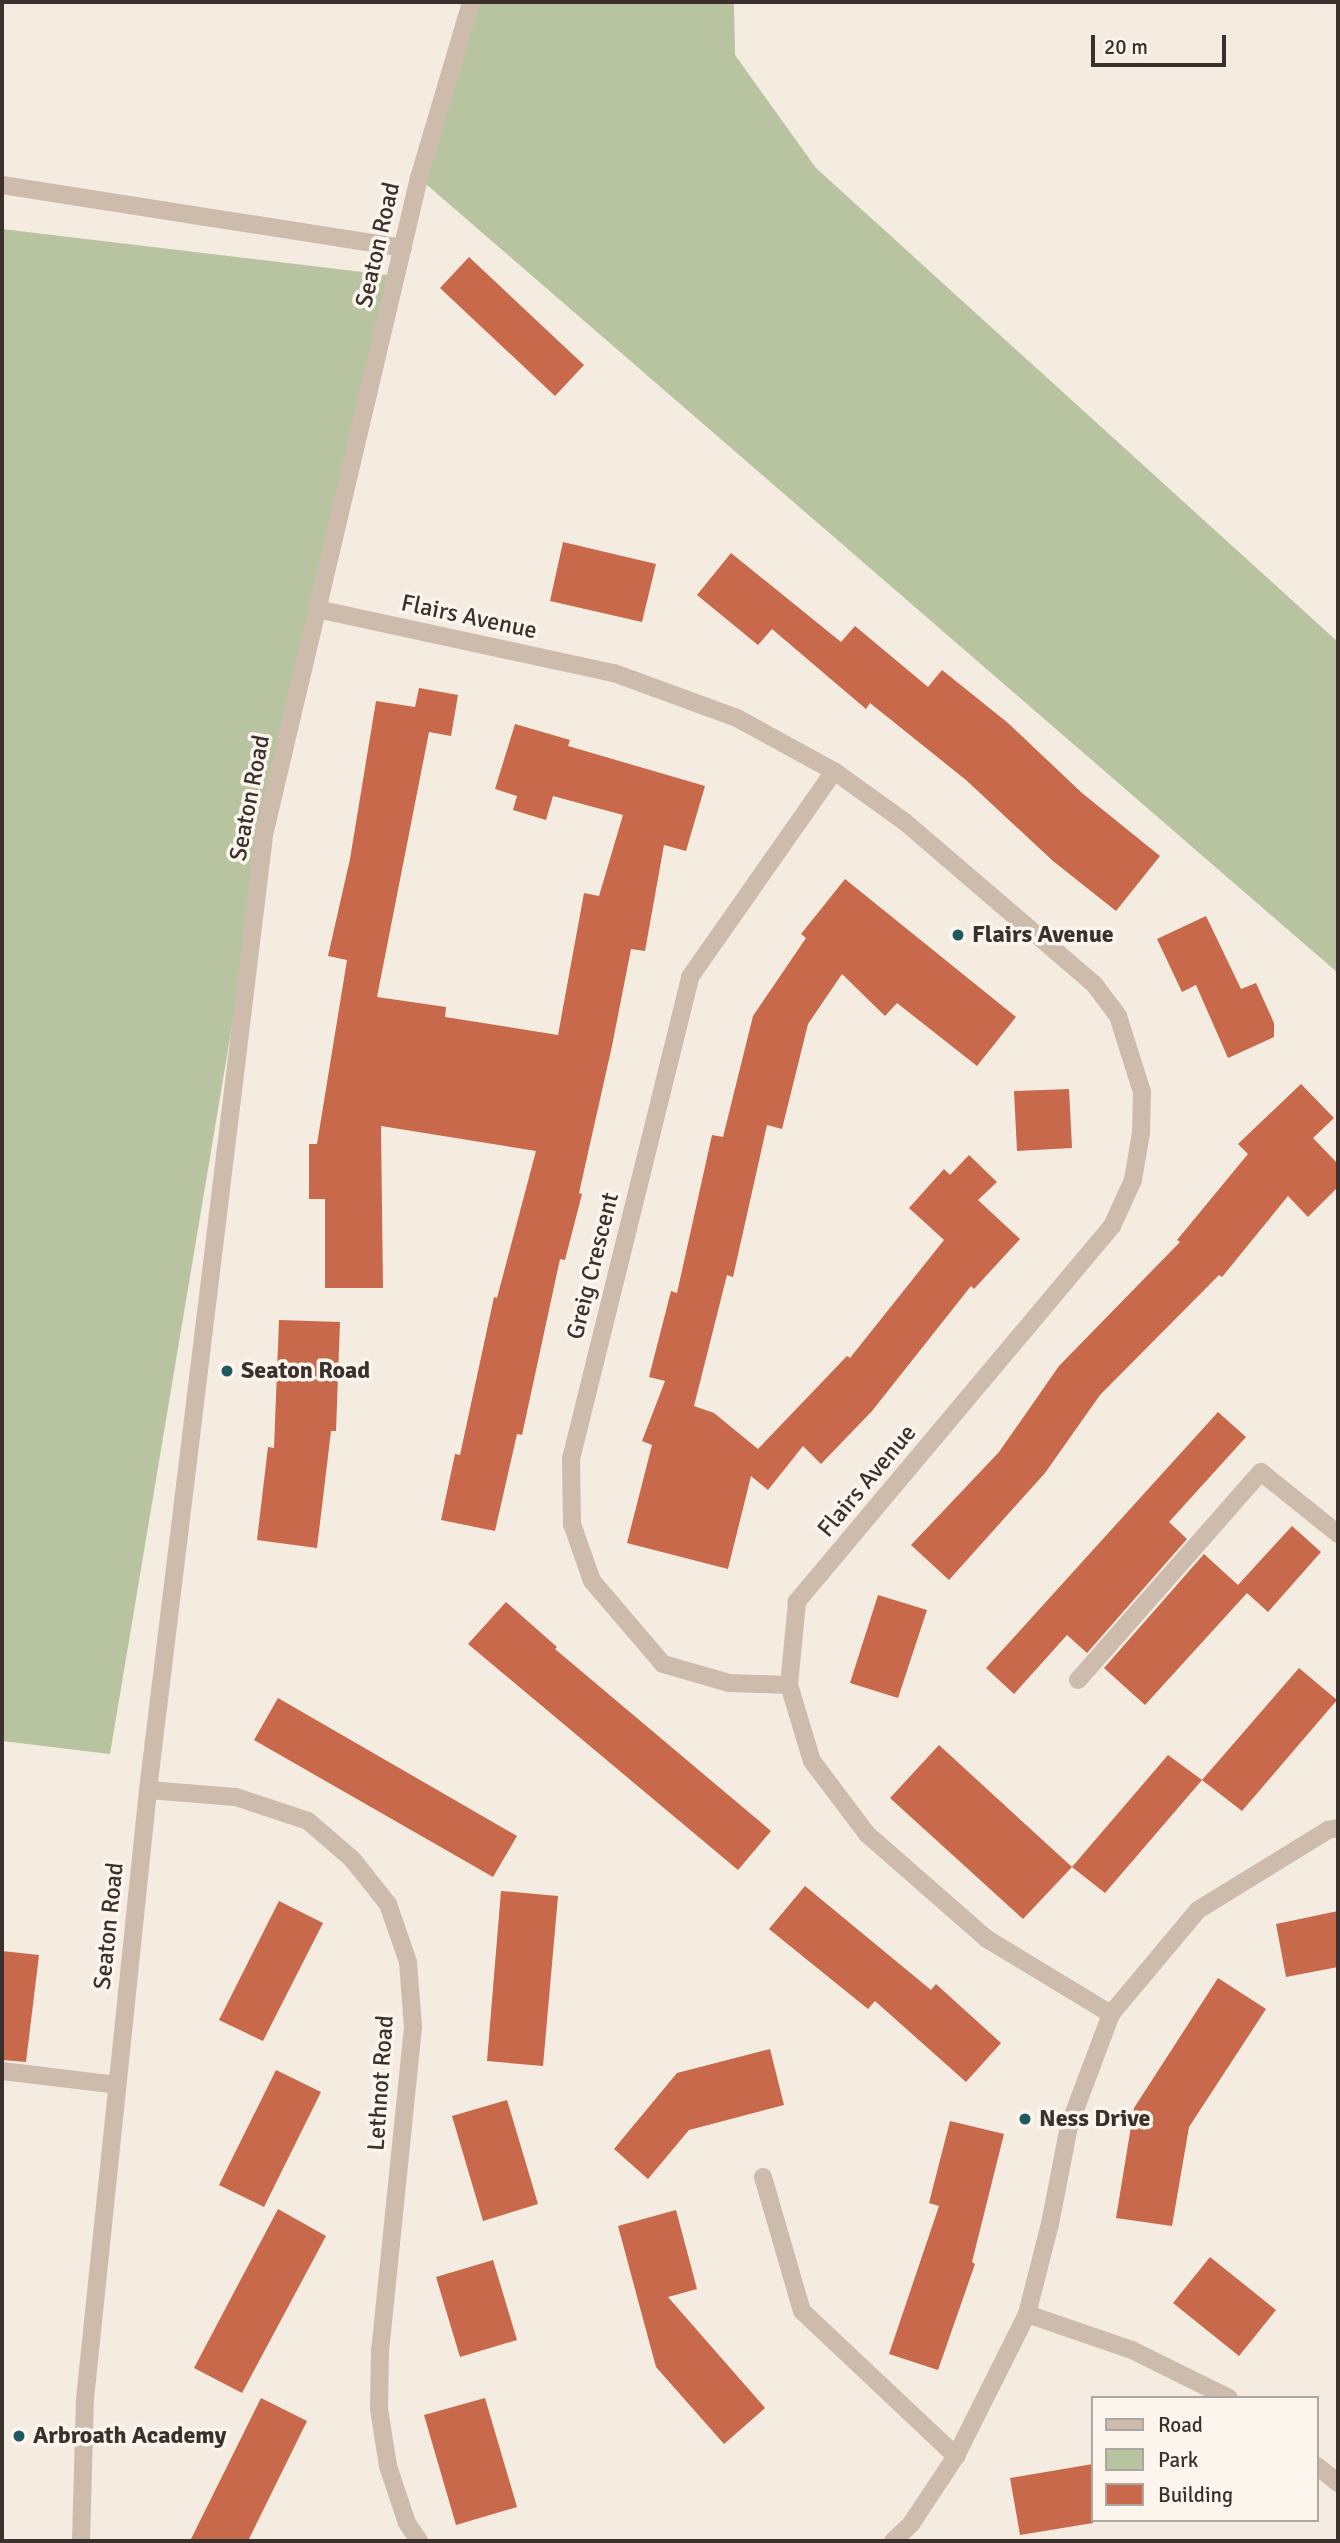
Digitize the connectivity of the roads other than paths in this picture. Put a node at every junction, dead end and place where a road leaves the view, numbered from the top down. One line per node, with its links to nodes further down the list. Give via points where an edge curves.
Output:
1 (471, 2): 3 (street, Seaton Road)
2 (2, 185): 3 (street)
3 (403, 248): 4 (street, Seaton Road)
4 (317, 609): 5 (street, Flairs Avenue, via 614,673 737,718); 9 (street, Seaton Road, via 264,835)
5 (834, 771): 8 (street, Greig Crescent, via 690,976 571,1459 572,1524 592,1581 663,1664 729,1683); 8 (street, Flairs Avenue, via 905,822 1094,984 1118,1016 1132,1054 1142,1092 1141,1133 1133,1180 1112,1226 797,1602)
6 (1338, 1534): 7 (street, via 1261,1472)
7 (1078, 1680)
8 (789, 1685): 11 (street, Flairs Avenue, via 812,1761 867,1834 987,1939)
9 (148, 1790): 13 (street, Seaton Road); 21 (street, Lethnot Road, via 236,1797 307,1821 352,1859 388,1904 408,1962 413,2027 380,2350 379,2409 388,2466 407,2523)
10 (1338, 1828): 11 (street, via 1198,1910)
11 (1111, 2014): 15 (street, via 1069,2126)
12 (2, 2071): 13 (street)
13 (117, 2085): 20 (street, Seaton Road, via 85,2399)
14 (763, 2177): 17 (street, via 802,2311)
15 (1027, 2314): 16 (street, via 1132,2350); 17 (street)
16 (1225, 2396)
17 (956, 2456): 22 (street, via 911,2525)
18 (1319, 2468): 19 (street)
19 (1338, 2483)
20 (81, 2541)
21 (419, 2541)
22 (893, 2541)

